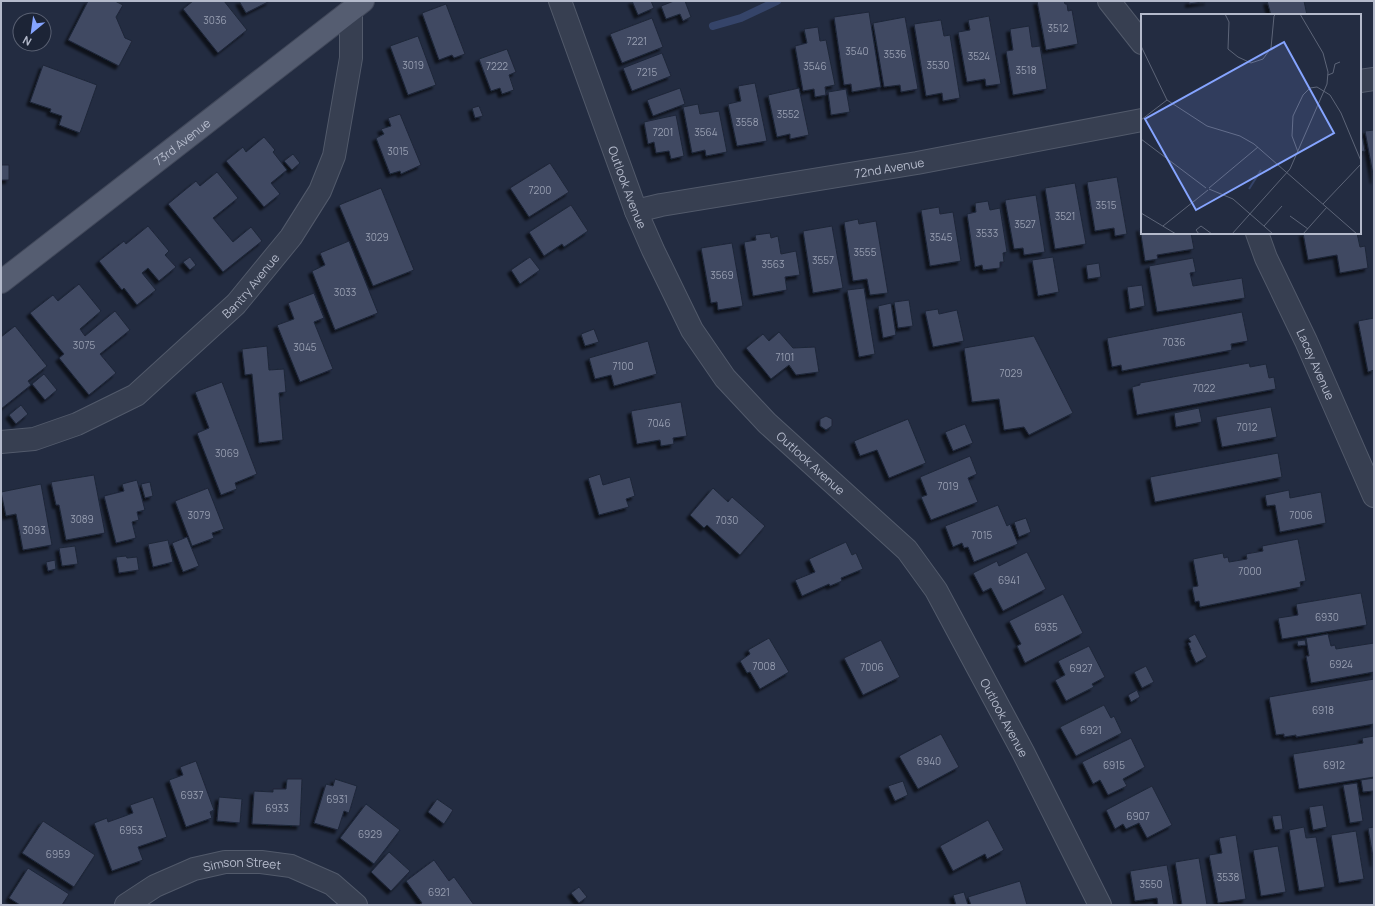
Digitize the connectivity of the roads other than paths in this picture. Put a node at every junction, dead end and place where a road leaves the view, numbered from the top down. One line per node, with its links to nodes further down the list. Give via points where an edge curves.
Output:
1 (560, 1): 8 (street, Outlook Avenue)
2 (1109, 1): 4 (street)
3 (357, 5): 10 (main road, 73rd Avenue); 11 (street, Bantry Avenue, via 351,58 334,156 320,191 291,237 236,304 136,395 77,424 34,439)
4 (1141, 42)
5 (1374, 79): 6 (street)
6 (1361, 81)
7 (1141, 120): 8 (street, 72nd Avenue, via 917,163)
8 (636, 211): 15 (street, Outlook Avenue, via 692,330 724,378 767,423 907,550 936,590 1020,746)
9 (1257, 234): 12 (street, Lacey Avenue)
10 (1, 282)
11 (1, 442)
12 (1374, 496)
13 (126, 905): 14 (street, Simson Street, via 155,886 194,869 225,862 261,862 291,866 332,884)
14 (356, 905)
15 (1100, 905)

